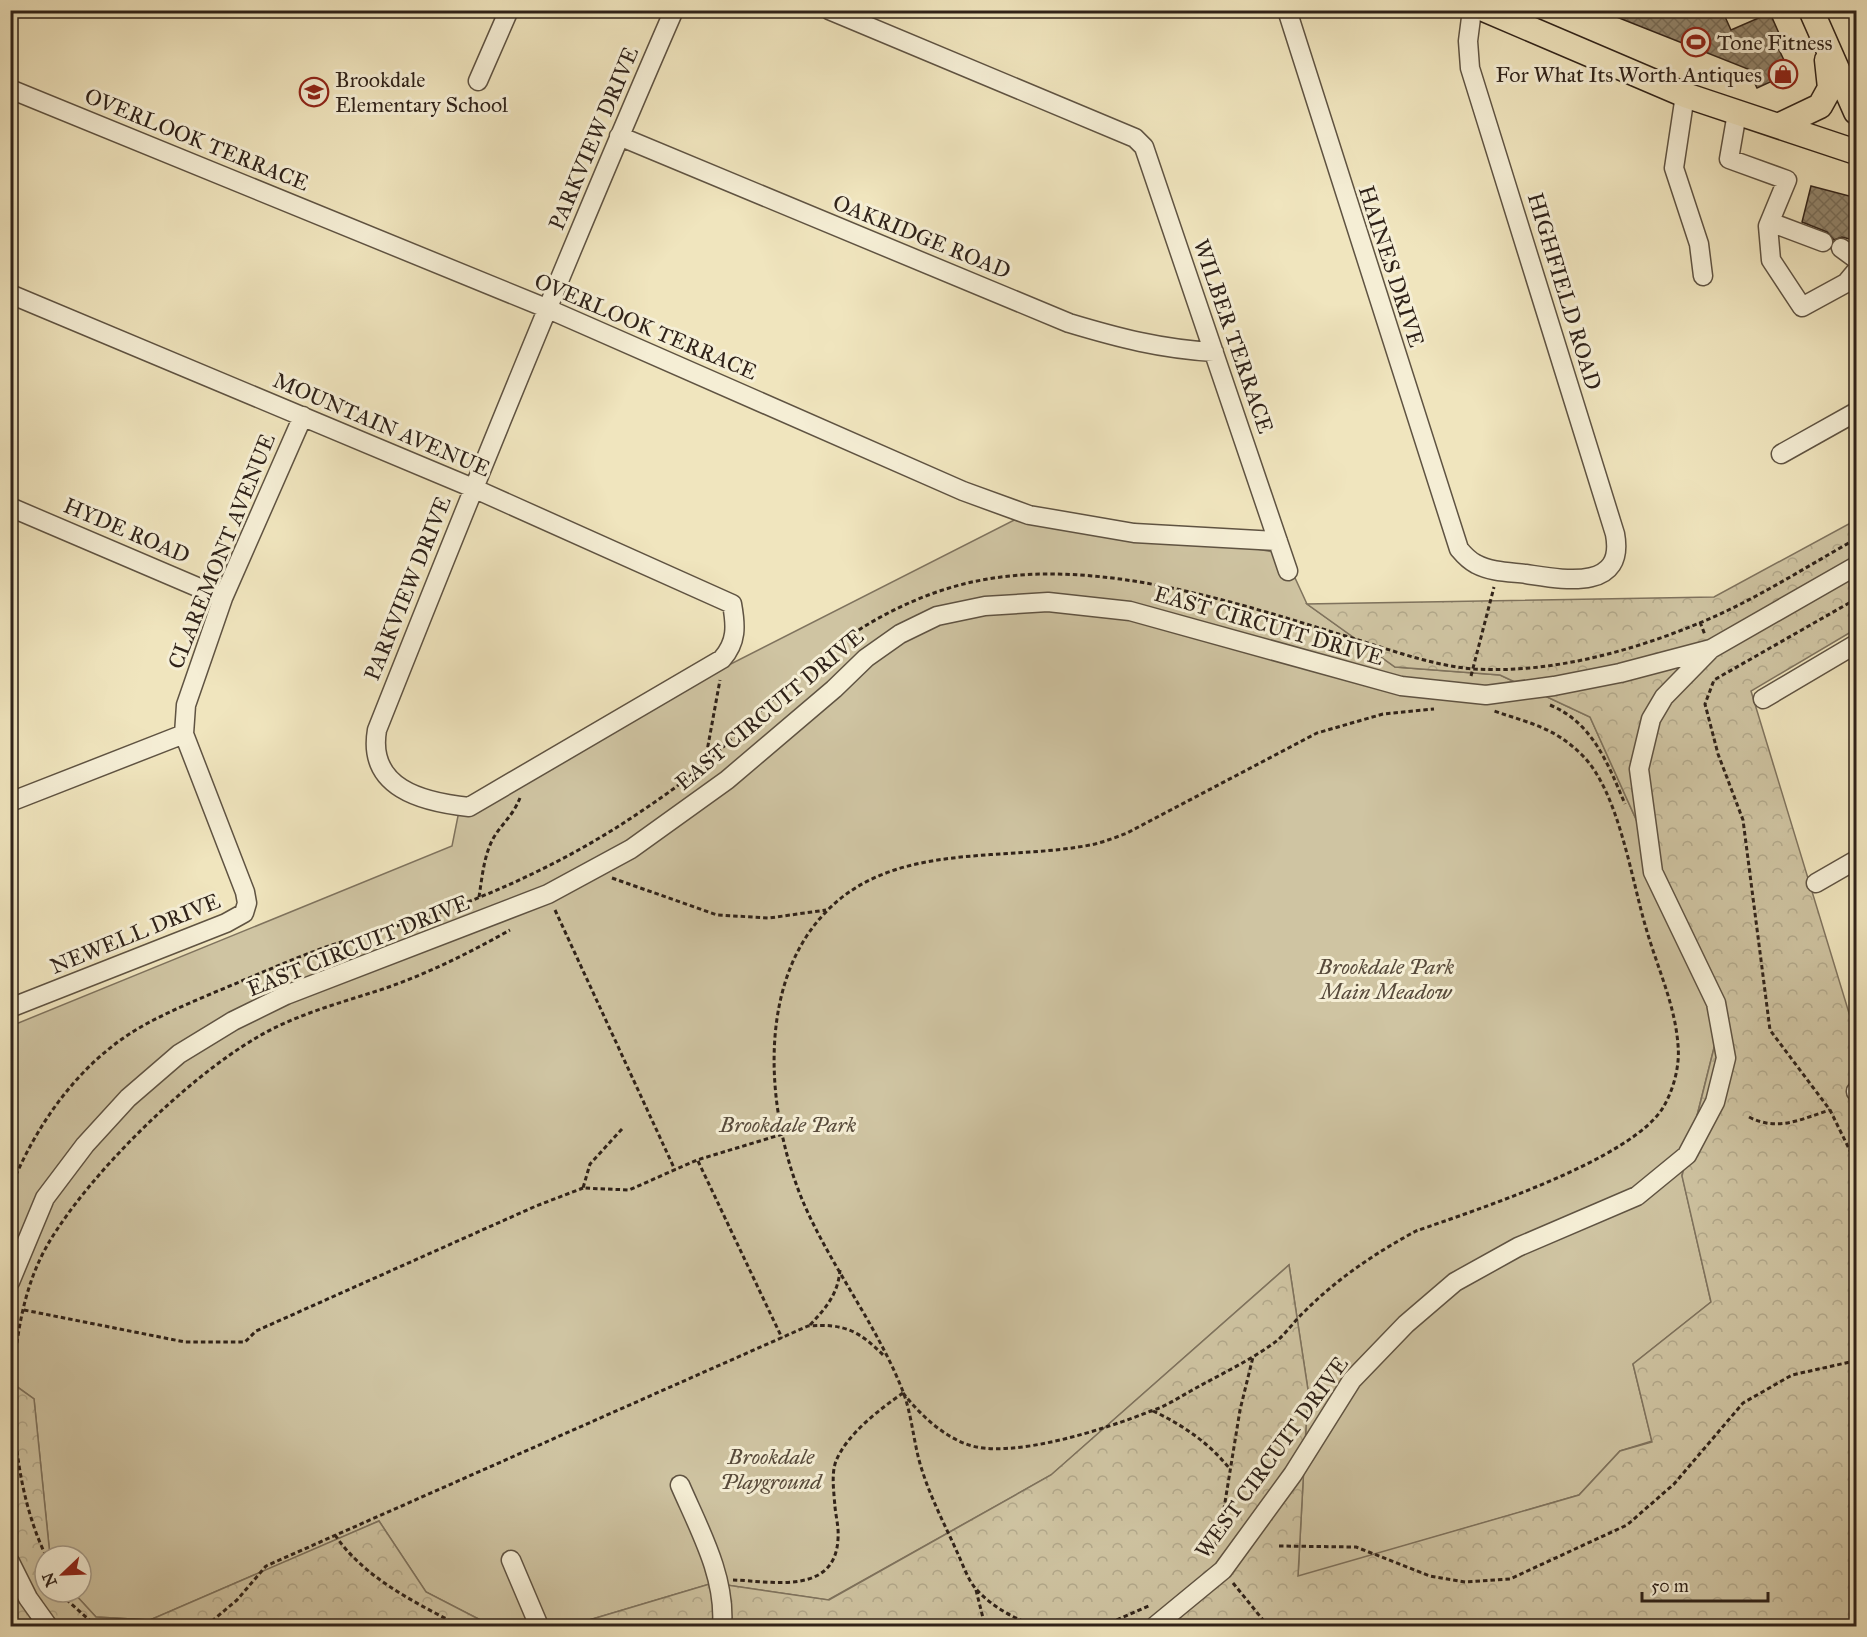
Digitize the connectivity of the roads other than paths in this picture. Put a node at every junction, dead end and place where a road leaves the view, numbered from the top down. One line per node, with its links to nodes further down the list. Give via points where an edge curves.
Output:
1 (509, 10): 9 (street)
2 (674, 10): 15 (street, PARKVIEW DRIVE)
3 (829, 10): 25 (street, WILBER TERRACE, via 1135,138 1144,147)
4 (1287, 10): 34 (street, HAINES DRIVE, via 1453,536 1467,559 1477,565 1568,580)
5 (1472, 10): 34 (street, HIGHFIELD ROAD, via 1470,68 1618,547 1607,570)
6 (1486, 10): 11 (main road)
7 (1811, 10): 8 (main road)
8 (1825, 46): 12 (main road); 14 (main road, via 1830,88 1820,106)
9 (478, 81)
10 (10, 89): 24 (street, OVERLOOK TERRACE)
11 (1685, 94): 13 (main road); 22 (street, via 1674,168 1699,244)
12 (1857, 112)
13 (1737, 113): 14 (main road); 17 (street, via 1729,159 1787,180)
14 (1778, 126): 16 (main road)
15 (619, 136): 24 (street, PARKVIEW DRIVE); 25 (street, OAKRIDGE ROAD, via 1069,323 1136,343 1173,350)
16 (1857, 153)
17 (1770, 222): 18 (street); 21 (street, via 1771,260 1802,307 1846,283)
18 (1823, 242)
19 (1841, 248): 20 (street)
20 (1857, 259)
21 (1857, 271)
22 (1703, 276)
23 (10, 294): 27 (street, MOUNTAIN AVENUE)
24 (546, 308): 29 (street, PARKVIEW DRIVE); 31 (street, OVERLOOK TERRACE, via 963,490 1029,515 1134,533)
25 (1214, 351): 31 (street, WILBER TERRACE)
26 (1857, 412): 28 (street)
27 (303, 416): 29 (street, MOUNTAIN AVENUE); 35 (street, CLAREMONT AVENUE)
28 (1781, 454)
29 (473, 488): 36 (street, MOUNTAIN AVENUE); 36 (street, PARKVIEW DRIVE, via 374,745 384,774 421,799 469,807 722,659 734,642)
30 (10, 507): 35 (street, HYDE ROAD)
31 (1278, 541): 33 (street, WILBER TERRACE)
32 (1857, 566): 38 (street)
33 (1288, 571)
34 (1597, 576)
35 (223, 598): 40 (street, CLAREMONT AVENUE, via 186,705)
36 (732, 604)
37 (1857, 644): 39 (street)
38 (1711, 649): 45 (street, EAST CIRCUIT DRIVE, via 1609,675 1486,695 1401,686 1130,611 1048,602 985,606 937,616 900,633 866,658 727,780 648,838 548,894 286,995 178,1054 128,1098 85,1145 45,1198); 52 (street, WEST CIRCUIT DRIVE, via 1664,697 1652,719 1639,770 1653,872 1716,1003 1726,1058 1715,1102 1687,1155 1637,1196 1518,1247 1455,1282 1406,1324 1352,1380 1293,1474 1216,1564)
39 (1763, 699)
40 (184, 734): 41 (street); 44 (street, NEWELL DRIVE, via 245,892 244,913 226,924)
41 (10, 802)
42 (1857, 860): 43 (street)
43 (1816, 883)
44 (10, 1008)
45 (10, 1282)
46 (680, 1485): 51 (street, via 717,1580)
47 (511, 1560): 49 (street)
48 (10, 1562): 50 (street)
49 (536, 1618)
50 (48, 1626)
51 (722, 1626)
52 (1155, 1626)

